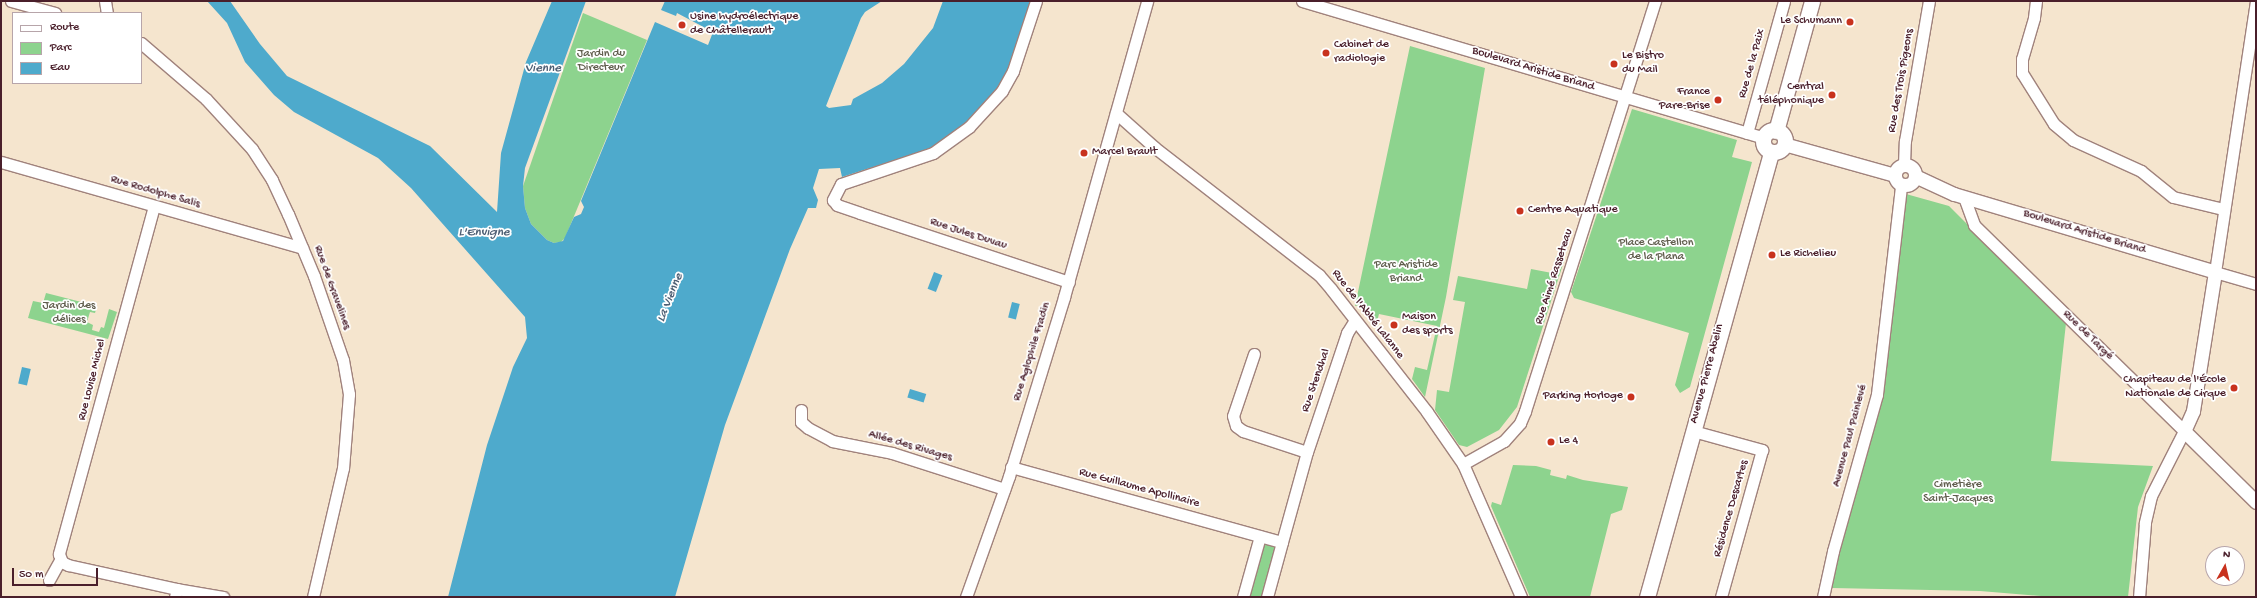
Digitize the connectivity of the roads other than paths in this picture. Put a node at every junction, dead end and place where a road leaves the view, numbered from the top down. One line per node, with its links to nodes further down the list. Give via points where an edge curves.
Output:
1 (11, 1): 12 (street)
2 (105, 1): 13 (street)
3 (1036, 1): 28 (street, Rue Jules Duvau, via 1014,71 1002,91 969,127 933,153 841,184 833,200 837,205 860,213)
4 (1147, 1): 16 (street, Rue Aglophile Fradin)
5 (1302, 1): 15 (street, Boulevard Aristide Briand)
6 (1655, 1): 15 (street, Rue Aimé Rasseteau)
7 (1784, 1): 17 (street, Rue de la Paix)
8 (1812, 1): 18 (main road)
9 (1929, 1): 20 (street, Rue des Trois Pigeons, via 1905,141)
10 (2036, 1): 25 (street, via 2034,18 2022,59 2022,73 2054,124 2073,140 2141,170 2173,198)
11 (2256, 1): 25 (street)
12 (51, 12)
13 (107, 12)
14 (142, 44): 26 (street, Rue de Gravelines, via 206,99 252,149 272,180)
15 (1624, 97): 17 (street, Boulevard Aristide Briand); 36 (street, Rue Aimé Rasseteau, via 1525,412 1520,423 1504,441)
16 (1116, 112): 28 (street, Rue Aglophile Fradin); 30 (street, Rue de l'Abbé Lalanne, via 1154,147 1318,275)
17 (1746, 133): 18 (street, Boulevard Aristide Briand)
18 (1775, 138): 22 (street, Boulevard Aristide Briand); 33 (main road, Avenue Pierre Abelin, via 1765,148 1771,152)
19 (1, 162): 24 (street, Rue Rodolphe Salis)
20 (1904, 165): 21 (street, via 1912,168); 22 (street, via 1898,167)
21 (1915, 176): 22 (street, via 1910,184); 23 (street, Boulevard Aristide Briand)
22 (1898, 180): 53 (street, Avenue Paul Painlevé, via 1877,394 1833,550)
23 (1964, 197): 27 (street, Boulevard Aristide Briand); 34 (street, Rue de Targé, via 1974,225)
24 (154, 206): 26 (street, Rue Rodolphe Salis); 42 (street, Rue Louise Michel, via 59,551)
25 (2224, 209): 27 (street)
26 (302, 248): 46 (street, Rue de Gravelines, via 342,360 349,394 343,468)
27 (2215, 272): 29 (street, Boulevard Aristide Briand); 34 (street, via 2193,411)
28 (1069, 282): 37 (street, Rue Aglophile Fradin)
29 (2256, 284)
30 (1355, 320): 35 (street, Rue Stendhal, via 1347,333); 36 (street, Rue de l'Abbé Lalanne, via 1432,419)
31 (1254, 354): 35 (street, via 1233,416 1236,426 1242,431)
32 (800, 410): 38 (street, Allée des Rivages, via 801,422 832,441 886,451)
33 (1693, 431): 51 (main road, Avenue Pierre Abelin); 52 (street, Résidence Descartes, via 1762,450)
34 (2184, 431): 39 (street, Rue de Targé); 54 (street, via 2151,496 2145,523)
35 (1307, 452): 41 (street, Rue Stendhal)
36 (1463, 464): 50 (street, Rue de l'Abbé Lalanne)
37 (1011, 467): 38 (street, Rue Aglophile Fradin); 40 (street, Rue Guillaume Apollinaire)
38 (1004, 489): 47 (street, Rue Aglophile Fradin)
39 (2256, 502)
40 (1260, 536): 41 (street); 48 (street)
41 (1282, 542): 49 (street, Rue Stendhal)
42 (60, 560): 43 (street, Rue Louise Michel); 44 (street, via 68,565)
43 (49, 580)
44 (176, 593): 45 (street)
45 (223, 597)
46 (314, 597)
47 (966, 597)
48 (1243, 597)
49 (1267, 597)
50 (1521, 597)
51 (1647, 597)
52 (1721, 597)
53 (1824, 597)
54 (2139, 597)

